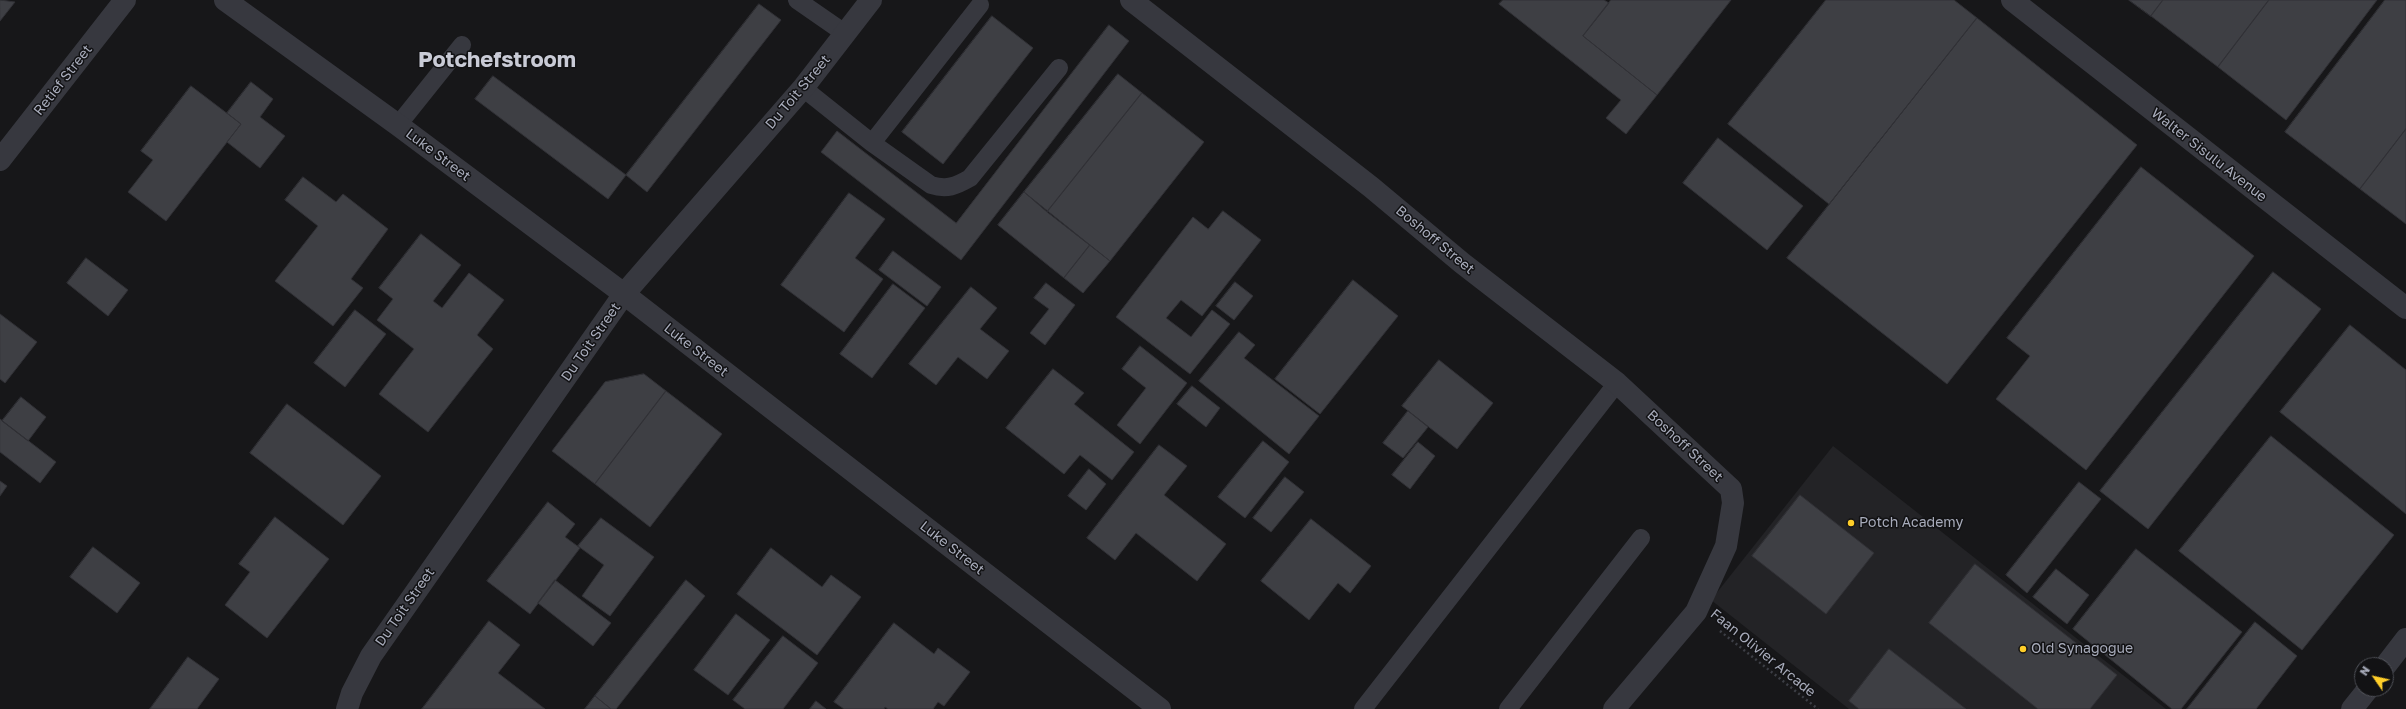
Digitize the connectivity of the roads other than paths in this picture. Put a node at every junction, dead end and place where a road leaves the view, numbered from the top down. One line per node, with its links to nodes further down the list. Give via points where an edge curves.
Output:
1 (125, 0): 14 (street, Retief Street)
2 (225, 0): 12 (street, Luke Street)
3 (797, 0): 8 (lane)
4 (871, 0): 8 (street, Du Toit Street)
5 (1130, 0): 17 (street, Boshoff Street)
6 (2012, 0): 16 (street, Walter Sisulu Avenue)
7 (980, 5): 13 (lane)
8 (846, 34): 11 (street, Du Toit Street)
9 (462, 45): 12 (lane)
10 (1060, 68): 13 (lane, via 970,178 956,186 943,188 931,185)
11 (803, 88): 13 (lane); 15 (street, Du Toit Street)
12 (398, 125): 15 (street, Luke Street)
13 (872, 142)
14 (0, 160)
15 (624, 294): 22 (street, Du Toit Street, via 371,656 352,693); 23 (street, Luke Street)
16 (2406, 308)
17 (1617, 383): 24 (lane); 26 (street, Boshoff Street, via 1731,489 1732,503 1726,546 1696,612)
18 (1641, 538): 25 (lane)
19 (2406, 639): 20 (street)
20 (2392, 657)
21 (2362, 697): 27 (street)
22 (347, 709)
23 (1160, 709)
24 (1363, 709)
25 (1508, 709)
26 (1614, 709)
27 (2352, 709)

